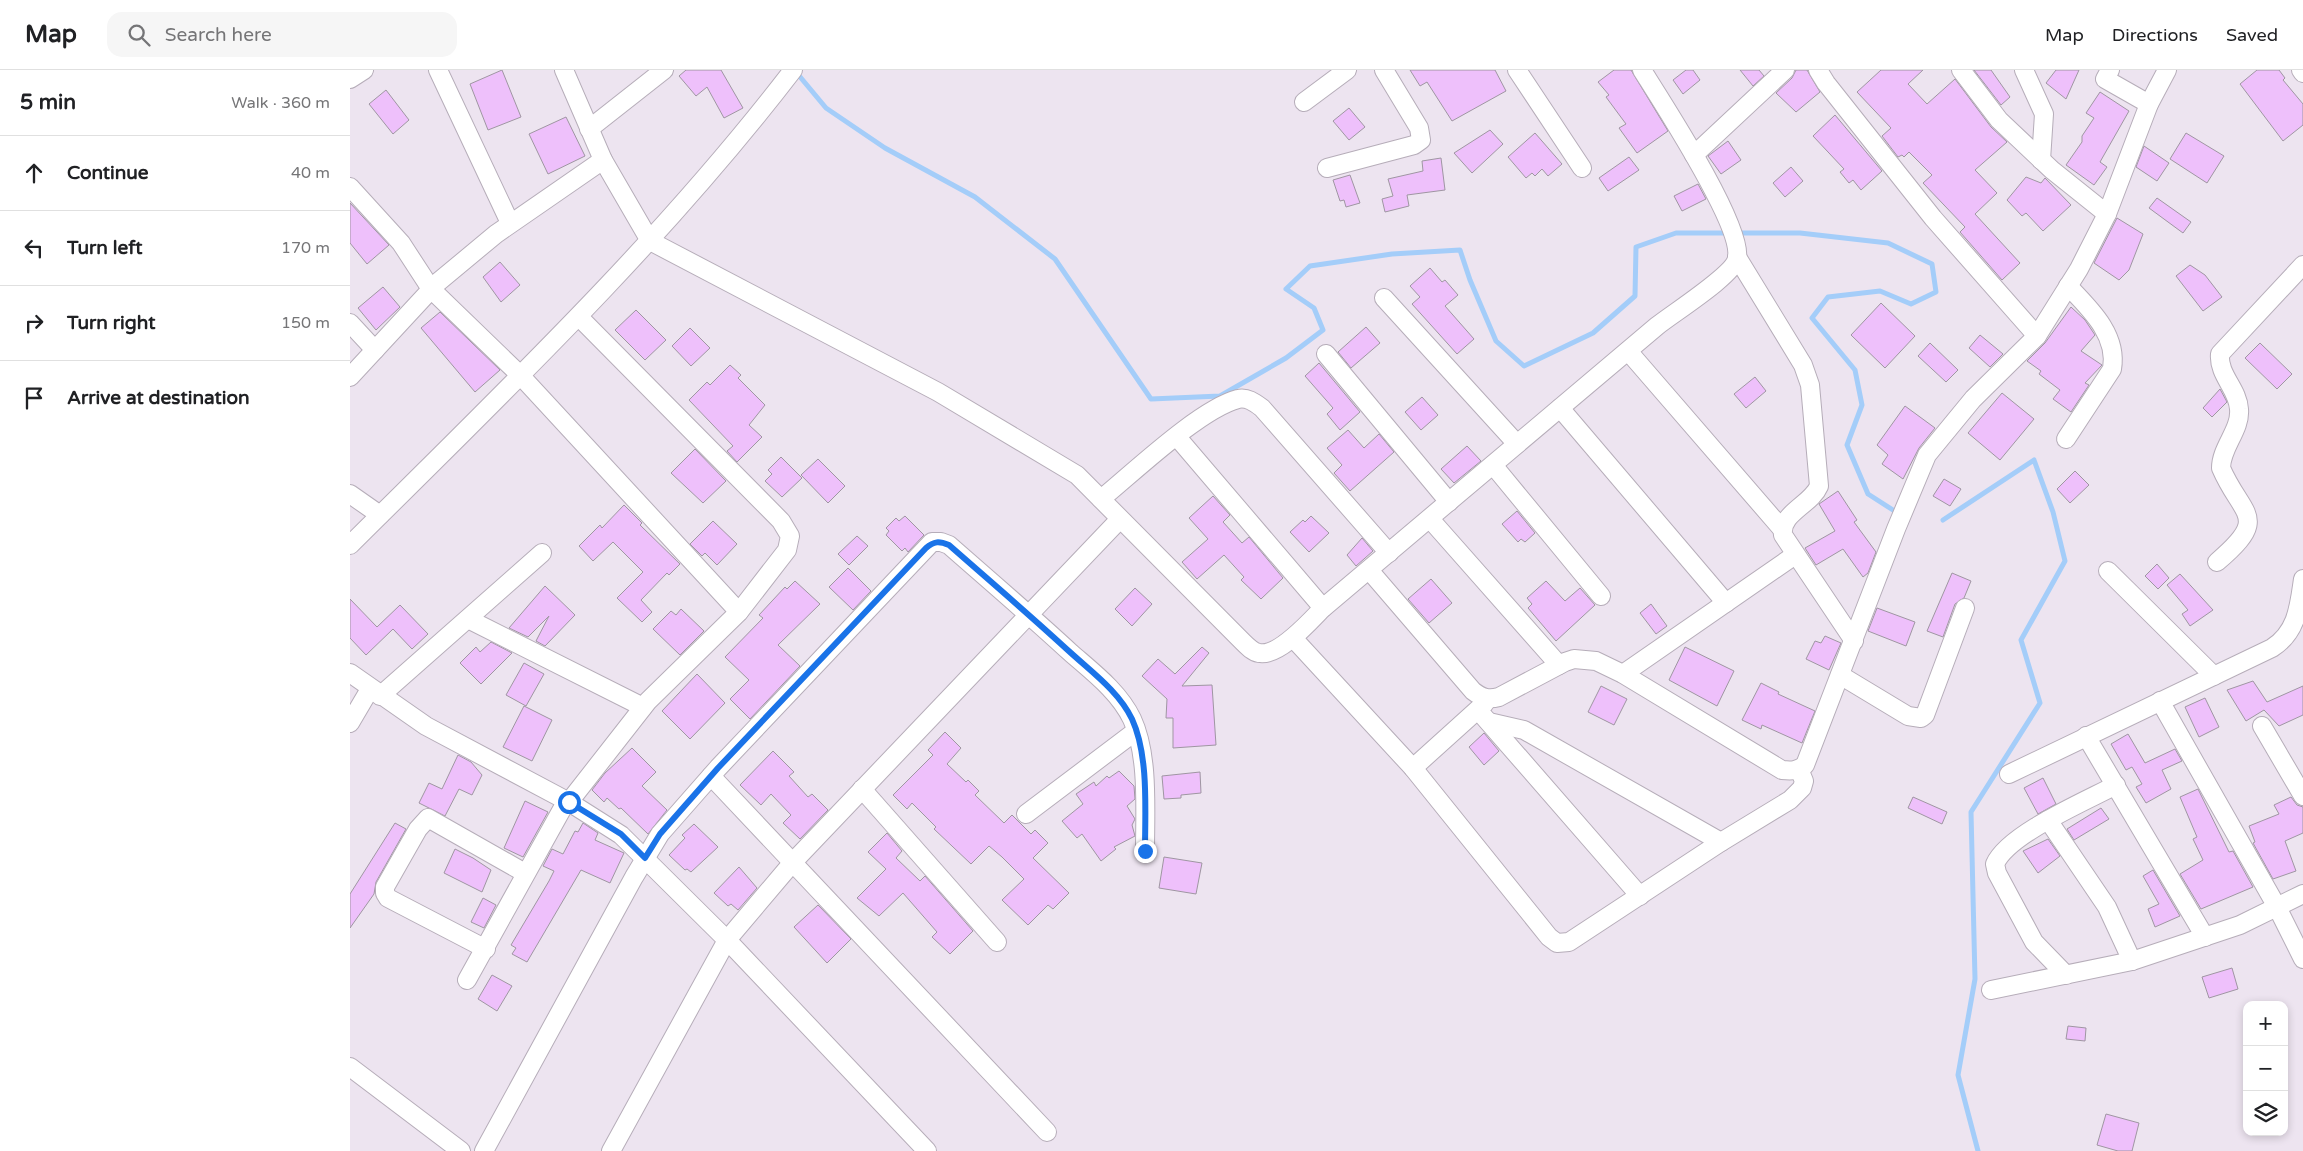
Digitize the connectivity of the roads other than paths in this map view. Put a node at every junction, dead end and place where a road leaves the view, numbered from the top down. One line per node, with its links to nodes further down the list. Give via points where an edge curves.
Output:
1 (364, 70): 18 (street)
2 (438, 70): 29 (street)
3 (564, 70): 21 (street)
4 (664, 70): 21 (street)
5 (793, 70): 30 (street, via 762,111)
6 (1347, 70): 19 (street)
7 (1384, 70): 25 (street, via 1419,128 1421,140 1414,145)
8 (1517, 70): 26 (street)
9 (1642, 70): 22 (street)
10 (1785, 70): 22 (street)
11 (1818, 70): 38 (street, via 1933,218)
12 (1961, 70): 24 (street, via 2000,120)
13 (2024, 70): 24 (street, via 2044,114)
14 (2110, 70): 20 (street, via 2105,79)
15 (2166, 70): 20 (street)
16 (2301, 70): 17 (street)
17 (2303, 73)
18 (350, 79)
19 (1304, 102)
20 (2149, 104): 28 (street)
21 (590, 128): 23 (street)
22 (1694, 156): 31 (street, via 1727,219)
23 (603, 160): 29 (street); 30 (street)
24 (2041, 160): 28 (street)
25 (1327, 168)
26 (1582, 168)
27 (350, 187): 34 (street, via 401,243)
28 (2107, 214): 33 (street)
29 (510, 223): 34 (street)
30 (650, 241): 36 (street); 50 (street, via 938,392 1061,464)
31 (1737, 254): 40 (street, via 1728,272); 55 (street, via 1803,365 1810,385 1820,486)
32 (2303, 266): 60 (street, via 2220,354 2222,370 2236,393 2240,411 2221,468 2243,504 2248,521 2245,536)
33 (2068, 286): 38 (street); 46 (street, via 2093,312 2112,344 2114,356 2112,369)
34 (431, 288): 39 (street); 42 (street)
35 (1384, 298): 47 (street)
36 (579, 317): 42 (street); 68 (street, via 787,529 790,536 787,550)
37 (350, 323): 39 (street)
38 (2037, 336): 72 (street, via 1973,399 1927,455)
39 (375, 350): 43 (street)
40 (1628, 351): 44 (street); 55 (street)
41 (1326, 354): 51 (street)
42 (520, 375): 52 (street); 68 (street)
43 (350, 377)
44 (1560, 408): 47 (street); 65 (street)
45 (1177, 437): 50 (street); 58 (street, via 1222,406 1238,399 1254,402); 66 (street)
46 (2066, 439)
47 (1517, 444): 48 (street)
48 (1493, 465): 51 (street); 64 (street)
49 (350, 494): 52 (street)
50 (1101, 499): 54 (street)
51 (1449, 502): 53 (street)
52 (380, 514): 56 (street)
53 (1430, 518): 58 (street); 73 (street)
54 (1120, 520): 69 (street); 71 (street, via 1252,650 1269,653)
55 (1782, 529): 59 (street)
56 (350, 545)
57 (542, 553): 70 (street)
58 (1389, 553): 61 (street)
59 (1795, 555): 65 (street); 72 (street)
60 (2217, 562)
61 (1369, 570): 66 (street); 81 (street, via 1473,691)
62 (2108, 571): 77 (street)
63 (2303, 579): 77 (street, via 2300,606 2287,637 2272,648)
64 (1601, 596)
65 (1726, 603): 75 (street)
66 (1323, 608): 71 (street)
67 (1965, 608): 76 (street, via 1925,715 1921,718 1908,716)
68 (739, 612): 80 (street)
69 (1030, 615): 84 (street, via 1119,697); 89 (street, via 949,545 932,542); 91 (street)
70 (468, 618): 78 (street); 80 (street)
71 (1293, 638): 86 (street)
72 (1854, 641): 76 (street)
73 (1559, 665): 75 (street, via 1574,660 1590,660); 81 (street, via 1498,697)
74 (350, 673): 78 (street)
75 (1623, 674): 87 (street, via 1782,770)
76 (1840, 674): 87 (street, via 1805,764)
77 (2214, 676): 79 (street)
78 (375, 692): 82 (street); 93 (street, via 426,726)
79 (2160, 701): 85 (street); 103 (street)
80 (643, 707): 93 (street)
81 (1485, 710): 86 (street); 96 (street); 102 (street)
82 (350, 723)
83 (2262, 726): 92 (street)
84 (1136, 731): 94 (street); 97 (street, via 1145,788)
85 (2086, 736): 88 (street); 90 (street)
86 (1413, 768): 102 (street, via 1557,943 1570,942)
87 (1800, 769): 96 (street, via 1804,781 1795,796)
88 (2009, 774)
89 (711, 776): 98 (street, via 660,834); 99 (street)
90 (2116, 785): 95 (street); 104 (street)
91 (862, 789): 99 (street); 106 (street)
92 (2303, 796)
93 (568, 802): 98 (street, via 621,834); 100 (street)
94 (1026, 814)
95 (2048, 820): 109 (street, via 2107,907); 110 (street, via 2005,848 1995,864 2034,942)
96 (1721, 842): 102 (street)
97 (1145, 851)
98 (645, 858): 105 (street); 116 (street)
99 (793, 862): 105 (street); 114 (street)
100 (525, 873): 107 (street); 107 (street, via 428,818 418,829 385,887 388,898)
101 (2303, 894): 103 (street)
102 (1640, 896)
103 (2277, 907): 104 (street); 108 (street)
104 (2205, 937): 109 (street)
105 (727, 940): 117 (street); 118 (street)
106 (997, 942)
107 (486, 948): 111 (street)
108 (2303, 959)
109 (2132, 961): 110 (street)
110 (2066, 975): 112 (street)
111 (468, 980)
112 (1991, 990)
113 (350, 1068): 115 (street)
114 (1047, 1132)
115 (461, 1151)
116 (484, 1151)
117 (611, 1151)
118 (927, 1151)

